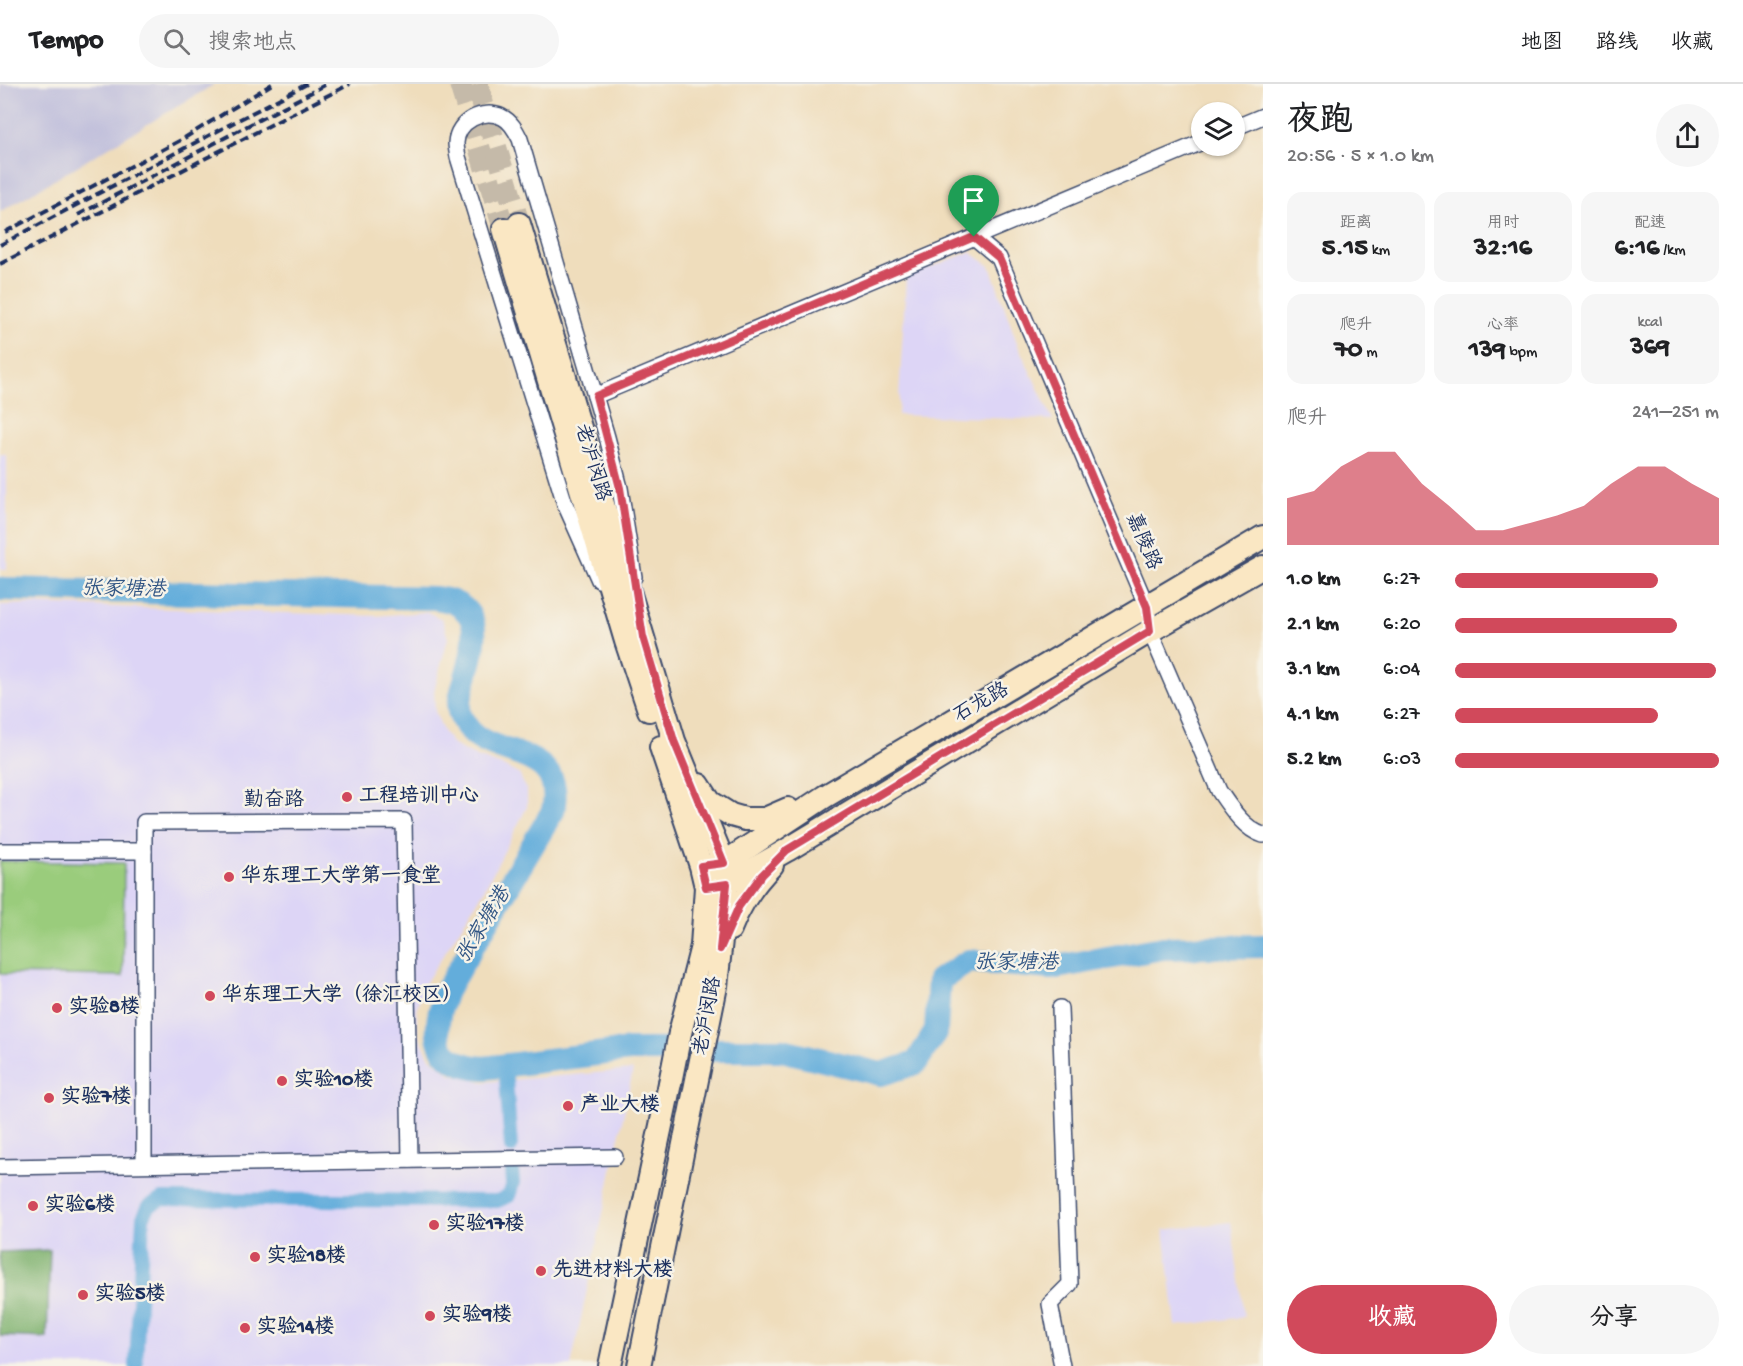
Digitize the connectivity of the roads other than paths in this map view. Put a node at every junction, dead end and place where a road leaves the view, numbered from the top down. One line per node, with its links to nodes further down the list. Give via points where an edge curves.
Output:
1 (1263, 116): 2 (street)
2 (1245, 123)
3 (1191, 147): 5 (street)
4 (511, 227): 11 (main road, 老沪闵路)
5 (974, 237): 6 (street); 9 (street, 嘉陵路, via 999,258)
6 (596, 396): 11 (street, via 620,488); 11 (street, via 520,139 503,117 477,115 458,132 458,157 565,504)
7 (1263, 537): 9 (main road, 石龙路)
8 (1263, 567): 10 (main road, 石龙路)
9 (1147, 607): 10 (street, 嘉陵路); 13 (main road, 石龙路)
10 (1150, 631): 14 (street, 嘉陵路, via 1219,791 1235,814); 15 (main road, 石龙路)
11 (634, 639): 12 (main road, 老沪闵路); 18 (main road, 老沪闵路)
12 (674, 741): 13 (main road, via 710,802 731,815 765,819); 18 (main road, 老沪闵路)
13 (824, 797): 18 (main road, 石龙路)
14 (1260, 834)
15 (787, 850): 18 (main road, 石龙路); 19 (main road, via 739,906)
16 (0, 851): 17 (street)
17 (144, 851): 22 (street, 勤奋路, via 144,822 404,821); 23 (street)
18 (715, 875): 19 (main road, 老沪闵路); 25 (main road, 老沪闵路, bridge)
19 (720, 949): 26 (main road, 老沪闵路, via 707,1033)
20 (1060, 1008): 27 (street, via 1070,1284 1050,1304)
21 (615, 1157): 22 (street)
22 (410, 1160): 23 (street)
23 (144, 1164): 24 (street)
24 (0, 1167)
25 (610, 1366)
26 (639, 1366)
27 (1062, 1366)

